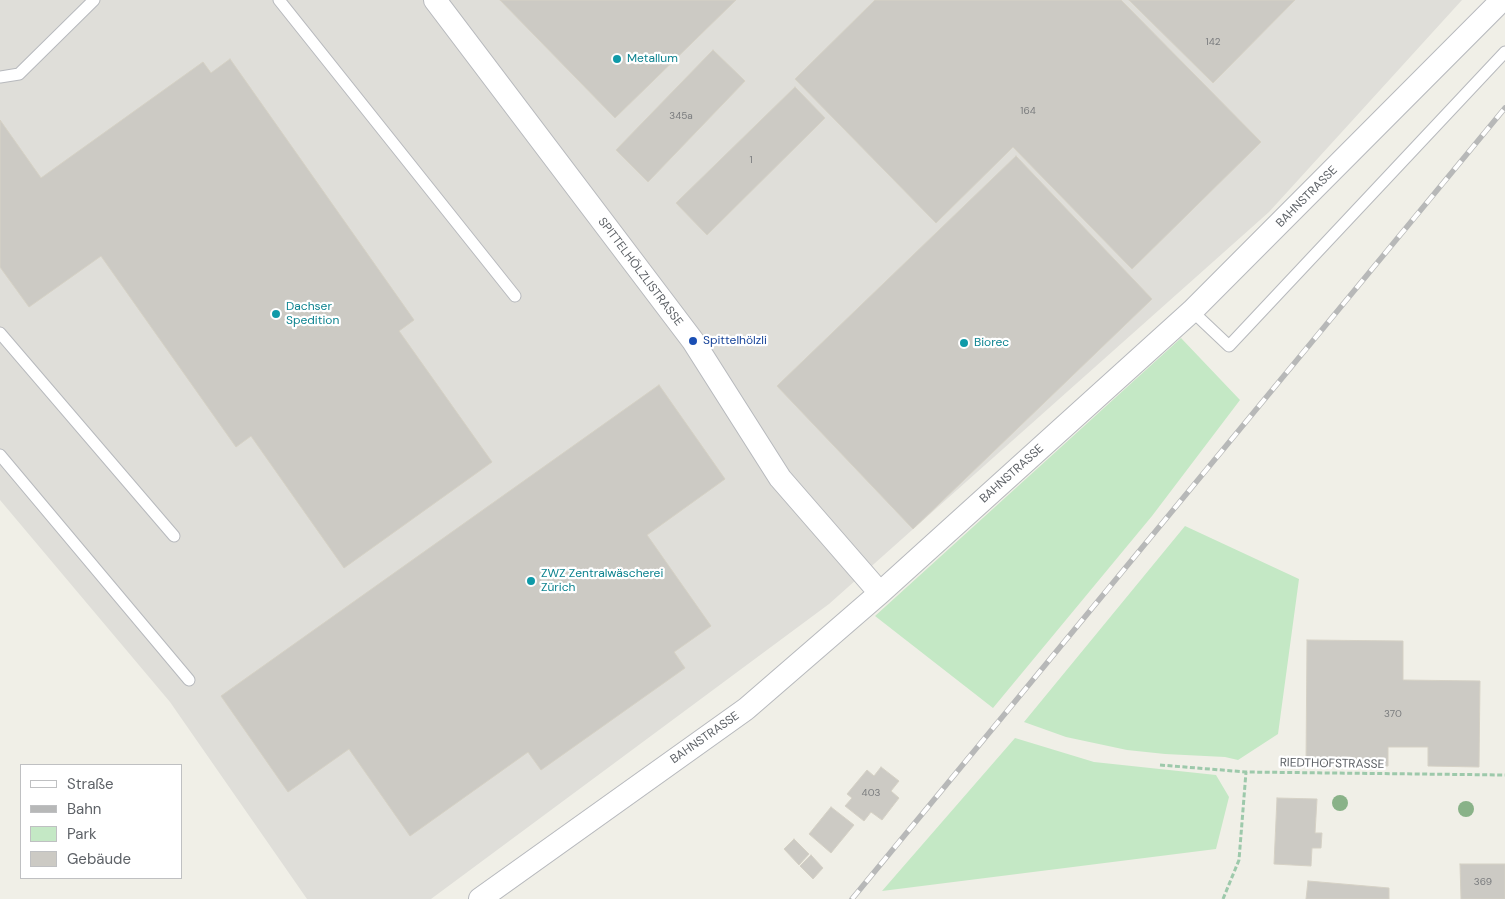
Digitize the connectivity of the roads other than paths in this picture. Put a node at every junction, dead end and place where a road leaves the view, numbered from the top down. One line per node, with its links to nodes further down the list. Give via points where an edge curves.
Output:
1 (94, 0): 6 (lane, via 18,74)
2 (279, 0): 7 (lane)
3 (435, 0): 12 (street, SPITTELHÖLZLISTRASSE, via 693,341 780,478)
4 (1500, 9): 8 (street, BAHNSTRASSE)
5 (1505, 52): 8 (lane, via 1229,346)
6 (0, 77)
7 (515, 296)
8 (1192, 311): 12 (street, BAHNSTRASSE)
9 (0, 333): 11 (lane)
10 (0, 455): 13 (lane)
11 (174, 536)
12 (880, 593): 14 (street, BAHNSTRASSE, via 746,709)
13 (190, 680)
14 (480, 899)

